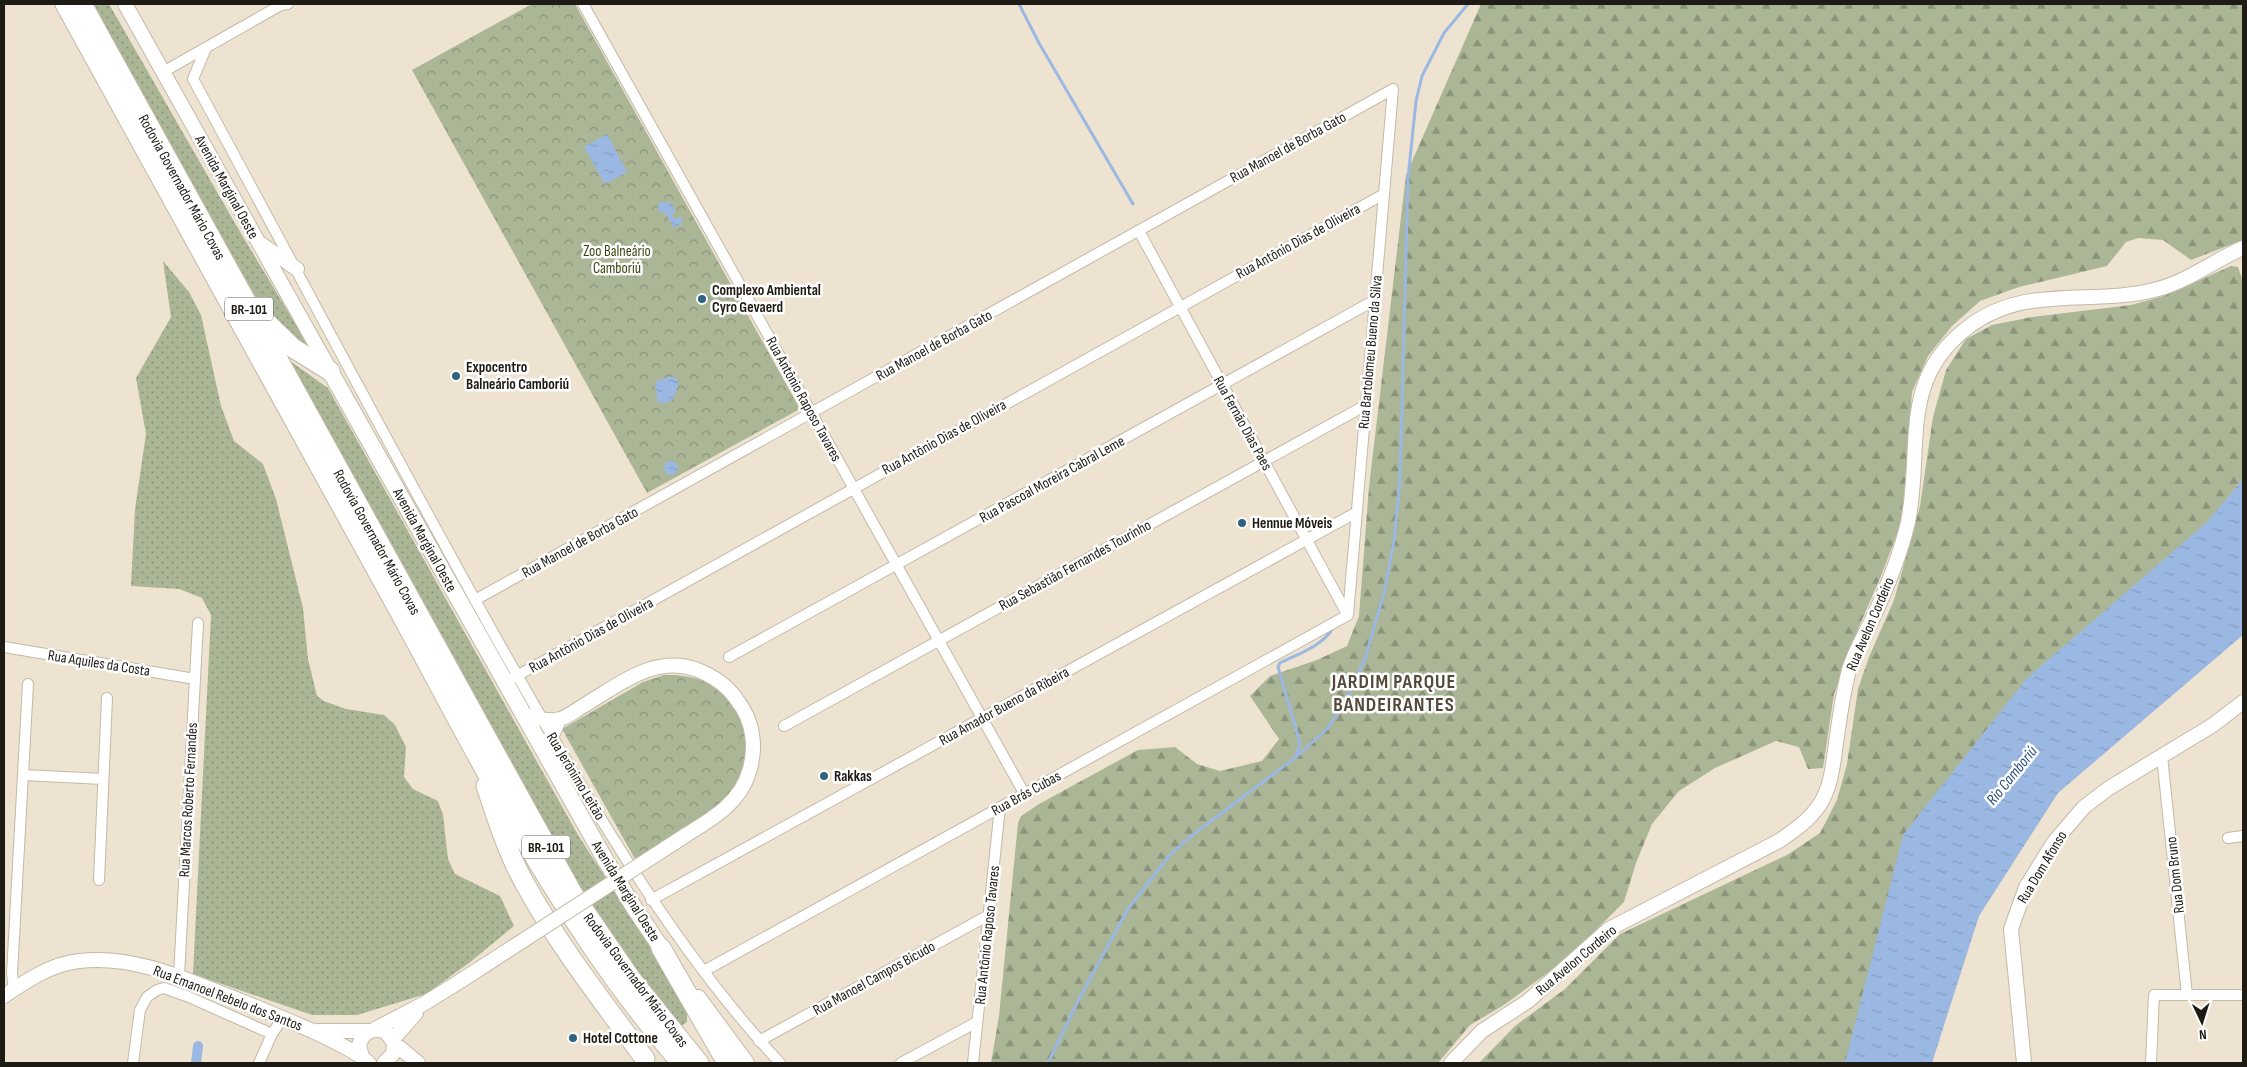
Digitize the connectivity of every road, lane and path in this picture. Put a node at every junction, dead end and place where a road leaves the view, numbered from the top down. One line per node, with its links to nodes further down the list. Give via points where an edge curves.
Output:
1 (125, 4): 6 (main road, Avenida Marginal Oeste)
2 (284, 4): 5 (street)
3 (583, 4): 19 (street, Rua Antônio Raposo Tavares)
4 (70, 5): 13 (highway, Rodovia Governador Mário Covas / BR-101); 43 (highway, Rodovia Governador Mário Covas / BR-101)
5 (206, 48): 6 (street); 12 (street, Rua Jerônimo Leitão, via 193,79)
6 (163, 72): 10 (main road, Avenida Marginal Oeste)
7 (1393, 89): 8 (street, Rua Bartolomeu Bueno da Silva); 9 (street, Rua Manoel de Borba Gato)
8 (1384, 194): 14 (street, Rua Bartolomeu Bueno da Silva); 15 (street, Rua Antônio Dias de Oliveira)
9 (1139, 230): 15 (street, Rua Fernão Dias Paes); 19 (street, Rua Manoel de Borba Gato)
10 (257, 241): 12 (main road); 16 (main road, Avenida Marginal Oeste)
11 (2243, 248): 82 (main road, Rua Avelon Cordeiro, via 2160,289 2135,294 2050,297 2010,307 1968,326 1946,345 1928,373 1918,403 1908,522 1886,590 1850,668 1827,792 1817,809 1779,841 1609,929 1528,1001 1482,1031)
12 (297, 269): 25 (street, Rua Jerônimo Leitão)
13 (243, 298): 16 (highway, via 292,348); 76 (highway, Rodovia Governador Mário Covas / BR-101, via 573,894 632,980)
14 (1375, 300): 17 (street, Rua Pascoal Moreira Cabral Leme); 18 (street, Rua Bartolomeu Bueno da Silva)
15 (1180, 306): 17 (street, Rua Fernão Dias Paes); 21 (street, Rua Antônio Dias de Oliveira)
16 (330, 371): 28 (main road, Avenida Marginal Oeste)
17 (1222, 384): 20 (street, Rua Fernão Dias Paes); 24 (street, Rua Pascoal Moreira Cabral Leme)
18 (1366, 405): 20 (street, Rua Sebastião Fernandes Tourinho); 22 (street, Rua Bartolomeu Bueno da Silva)
19 (812, 414): 21 (street, Rua Antônio Raposo Tavares); 25 (street, Rua Manoel de Borba Gato)
20 (1264, 461): 23 (street, Rua Fernão Dias Paes); 29 (street, Rua Sebastião Fernandes Tourinho)
21 (854, 488): 24 (street, Rua Antônio Raposo Tavares); 32 (street, Rua Antônio Dias de Oliveira, via 532,669)
22 (1357, 512): 23 (street, Rua Amador Bueno da Ribeira); 26 (street, Rua Bartolomeu Bueno da Silva)
23 (1307, 539): 26 (street, Rua Fernão Dias Paes); 38 (street, Rua Amador Bueno da Ribeira)
24 (896, 564): 29 (street, Rua Antônio Raposo Tavares); 31 (street, Rua Pascoal Moreira Cabral Leme)
25 (475, 600): 28 (street); 32 (street, Rua Jerônimo Leitão)
26 (1348, 614): 48 (street, Rua Brás Cubas)
27 (198, 623): 33 (street, Rua Marcos Roberto Fernandes)
28 (479, 635): 32 (main road, Avenida Marginal Oeste, via 495,665)
29 (939, 640): 38 (street, Rua Antônio Raposo Tavares); 41 (street, Rua Sebastião Fernandes Tourinho)
30 (4, 647): 33 (street, Rua Aquiles da Costa)
31 (729, 657)
32 (512, 676): 37 (main road, Avenida Marginal Oeste); 39 (street, Rua Jerônimo Leitão)
33 (195, 679): 57 (street, Rua Marcos Roberto Fernandes)
34 (28, 684): 46 (street)
35 (107, 698): 47 (street)
36 (2243, 702): 45 (main road, Rua Dom Afonso)
37 (523, 714): 39 (main road); 44 (main road, Avenida Marginal Oeste)
38 (982, 718): 48 (street, Rua Antônio Raposo Tavares); 53 (street, Rua Amador Bueno da Ribeira)
39 (542, 720): 40 (main road); 42 (street, Rua Jerônimo Leitão)
40 (559, 720): 42 (main road); 61 (main road, bridge, via 635,674 676,665 689,667 728,688 747,713 753,742 749,773 732,802 717,815)
41 (784, 726)
42 (552, 735): 44 (main road); 53 (street, Rua Jerônimo Leitão)
43 (470, 742): 70 (highway, via 510,854 524,882 557,937); 75 (highway, Rodovia Governador Mário Covas / BR-101, via 580,930 621,990)
44 (544, 752): 55 (main road, Avenida Marginal Oeste)
45 (2162, 756): 59 (street, Rua Dom Bruno); 83 (main road, Rua Dom Afonso, via 2084,807 2054,842 2026,887 2011,928)
46 (23, 775): 47 (street); 58 (street)
47 (103, 779): 52 (street)
48 (1024, 794): 49 (street, Rua Brás Cubas)
49 (1000, 807): 54 (street, Rua Antônio Raposo Tavares); 56 (street, Rua Brás Cubas)
50 (2243, 836): 51 (street)
51 (2228, 838)
52 (99, 880)
53 (651, 900): 56 (street, Rua Jerônimo Leitão)
54 (989, 915): 63 (street, Rua Antônio Raposo Tavares); 67 (street, Rua Manoel Campos Bicudo)
55 (661, 948): 77 (highway); 78 (main road, Avenida Marginal Oeste)
56 (704, 971): 67 (street, Rua Jerônimo Leitão)
57 (179, 976): 58 (main road, Rua Emanoel Rebelo dos Santos, via 136,964 79,960 48,970); 62 (main road, Rua Emanoel Rebelo dos Santos)
58 (9, 993)
59 (2187, 995): 60 (street); 84 (street, via 2154,995)
60 (2243, 995)
61 (425, 1004): 65 (main road); 68 (main road)
62 (283, 1018): 64 (main road, Rua Emanoel Rebelo dos Santos); 66 (street)
63 (977, 1022): 80 (street); 81 (street, Rua Antônio Raposo Tavares)
64 (312, 1030): 65 (main road, Rua Emanoel Rebelo dos Santos); 69 (main road, Rua Emanoel Rebelo dos Santos)
65 (373, 1030): 68 (main road, via 386,1032); 69 (main road, via 361,1038 359,1044)
66 (272, 1034): 71 (street, via 164,988 147,997 140,1010); 72 (street)
67 (759, 1040): 79 (street, Rua Jerônimo Leitão)
68 (393, 1041): 73 (main road, via 393,1054); 74 (main road)
69 (365, 1060)
70 (646, 1062)
71 (133, 1063)
72 (259, 1063)
73 (384, 1063)
74 (418, 1063)
75 (681, 1063)
76 (700, 1063)
77 (727, 1063)
78 (746, 1063)
79 (780, 1063)
80 (901, 1063)
81 (973, 1063)
82 (1451, 1063)
83 (2024, 1063)
84 (2150, 1063)

